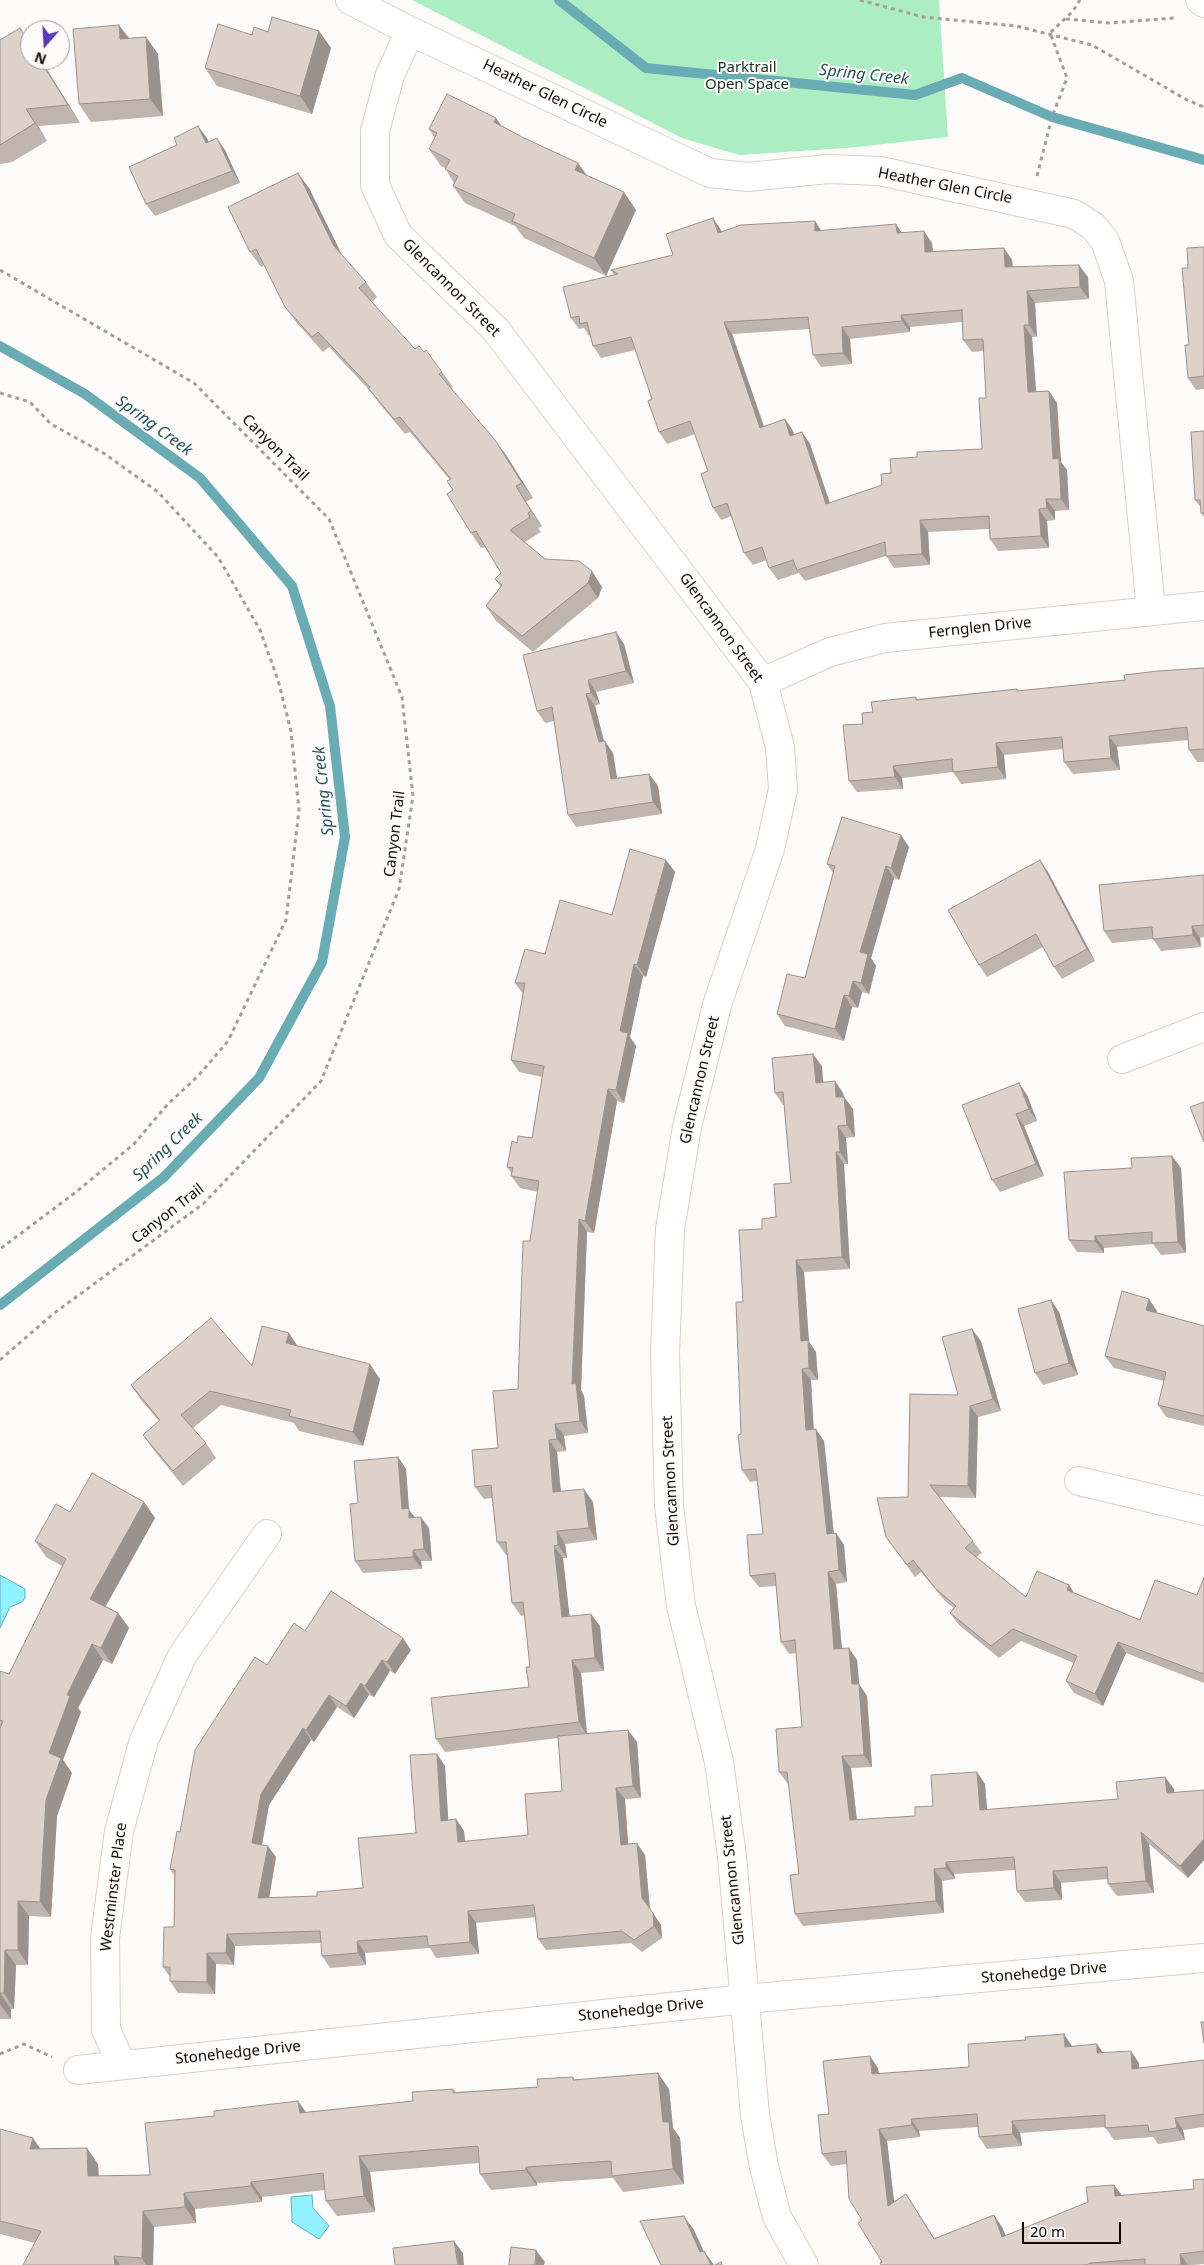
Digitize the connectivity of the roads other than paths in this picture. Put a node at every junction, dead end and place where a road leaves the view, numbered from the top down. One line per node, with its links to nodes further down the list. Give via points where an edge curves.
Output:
1 (350, 0): 2 (street, Heather Glen Circle)
2 (410, 31): 4 (street, Heather Glen Circle, via 710,173 748,177 828,169 880,171 1074,214 1093,226 1105,241 1119,281); 5 (street, Glencannon Street, via 390,75 374,131 375,185 398,235 495,329)
3 (1204, 606): 4 (street, Fernglen Drive)
4 (1151, 610): 5 (street, Fernglen Drive, via 885,638 830,652)
5 (763, 682): 12 (street, Glencannon Street, via 780,747 783,789 770,849 717,1005 687,1127 670,1228 665,1354 669,1506 681,1606 719,1762)
6 (1204, 1027): 7 (street)
7 (1122, 1059)
8 (1079, 1482): 9 (street)
9 (1204, 1511)
10 (267, 1534): 13 (street, Westminster Place, via 182,1656 144,1740 119,1830 105,1938 106,2030)
11 (1204, 1958): 12 (street, Stonehedge Drive)
12 (746, 1999): 13 (street, Stonehedge Drive); 15 (street, Glencannon Street, via 755,2115 764,2167 777,2218)
13 (122, 2065): 14 (street, Stonehedge Drive)
14 (78, 2070)
15 (804, 2265)

